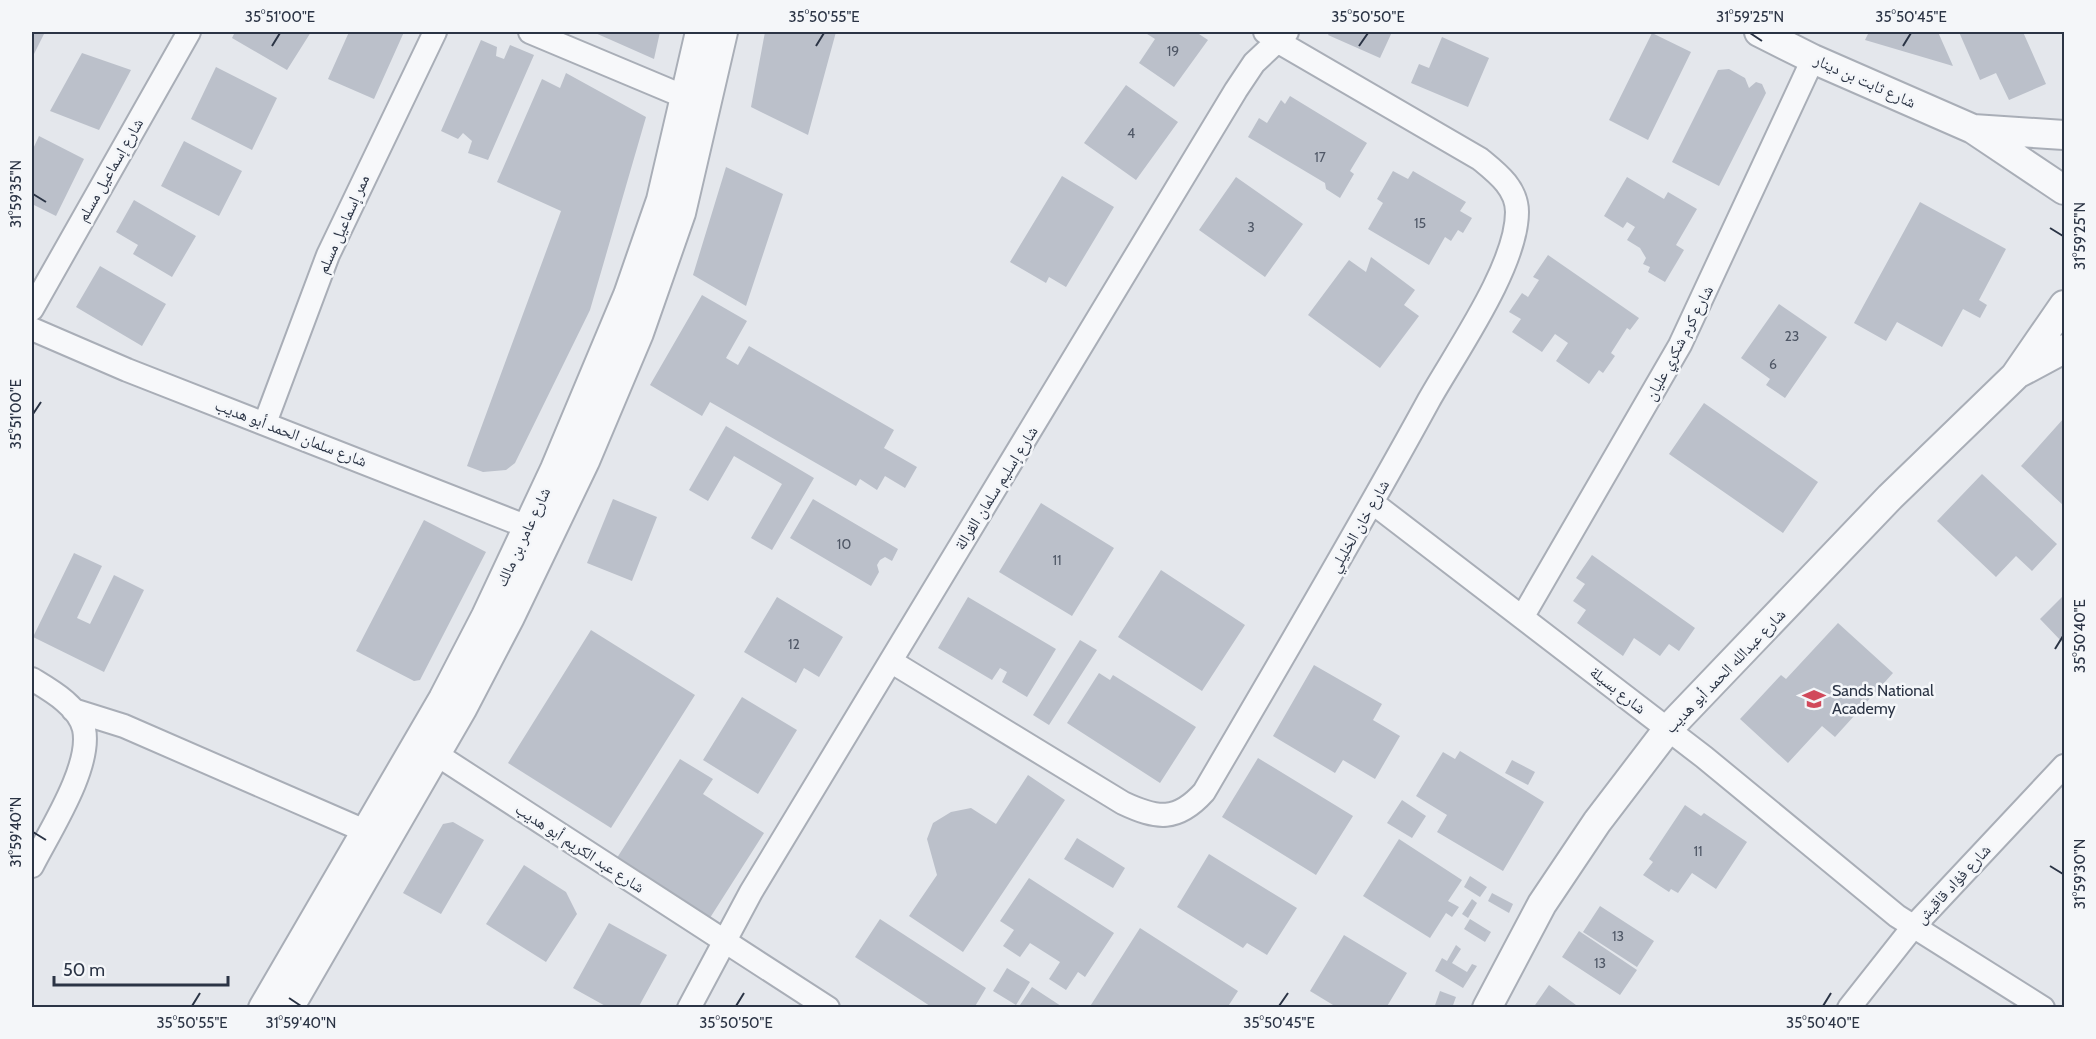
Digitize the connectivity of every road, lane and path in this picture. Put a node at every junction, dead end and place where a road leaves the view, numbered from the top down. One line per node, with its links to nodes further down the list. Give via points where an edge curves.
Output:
1 (189, 32): 14 (street, شارع إسماعيل مسلم)
2 (435, 32): 18 (street, ممر إسماعيل مسلم, via 328,255)
3 (530, 32): 9 (street)
4 (700, 32): 9 (street, شارع عامر بن مالك)
5 (723, 32): 20 (street, شارع عامر بن مالك, via 681,213 662,271 585,461)
6 (1758, 32): 8 (street, شارع ثابت بن دينار)
7 (1277, 35): 19 (street, شارع خان الخليلي, via 1480,159 1514,194 1517,212 1507,257); 22 (street, شارع إسليم سلمان القرالة, via 1236,90)
8 (1813, 59): 10 (street, شارع ثابت بن دينار); 21 (street, شارع كرم شكري عليان, via 1680,345)
9 (685, 97): 20 (street, شارع عامر بن مالك, via 662,200 628,295 555,469)
10 (1973, 129): 11 (street, شارع ثابت بن دينار); 12 (street, شارع ثابت بن دينار)
11 (2064, 135)
12 (2064, 190)
13 (2064, 305): 17 (street, شارع عبدالله الحمد أبو هديب)
14 (32, 309)
15 (32, 329): 18 (street, شارع سلمان الحمد أبو هديب)
16 (2064, 349): 17 (street, شارع عبدالله الحمد أبو هديب)
17 (2015, 375): 25 (street, شارع عبدالله الحمد أبو هديب, via 1890,497)
18 (265, 423): 20 (street, شارع سلمان الحمد أبو هديب)
19 (1373, 503): 21 (street, شارع بسيلة); 22 (street, شارع خان الخليلي, via 1204,792 1180,812 1164,816 1144,813 1123,803)
20 (539, 531): 26 (street, شارع عامر بن مالك); 28 (street, شارع عامر بن مالك)
21 (1523, 616): 25 (street, شارع بسيلة)
22 (892, 662): 31 (street, شارع إسليم سلمان القرالة)
23 (32, 679): 24 (street)
24 (73, 710): 28 (street, via 124,726); 29 (street, via 84,728 85,751)
25 (1668, 729): 30 (street, شارع بسيلة); 36 (street, شارع عبدالله الحمد أبو هديب, via 1542,904)
26 (436, 754): 31 (street, شارع عبد الكريم أبو هديب); 33 (street, شارع عامر بن مالك)
27 (2064, 766): 30 (street, شارع فؤاد قاقيش)
28 (365, 831): 32 (street, شارع عامر بن مالك)
29 (32, 866)
30 (1913, 927): 37 (street, شارع فؤاد قاقيش); 38 (street, شارع بسيلة)
31 (724, 941): 34 (street); 35 (street, شارع عبد الكريم أبو هديب)
32 (263, 1008)
33 (289, 1008)
34 (689, 1008)
35 (828, 1008)
36 (1487, 1008)
37 (1849, 1008)
38 (2043, 1008)

